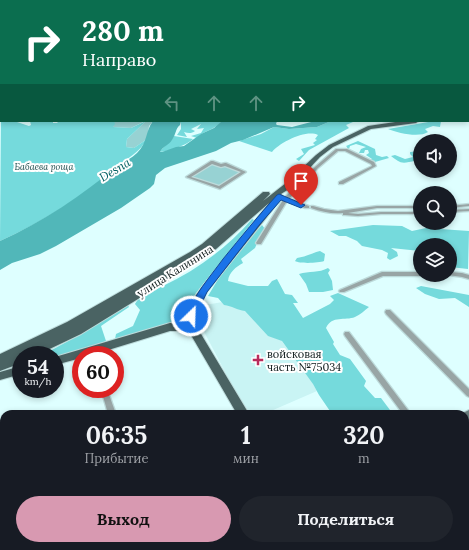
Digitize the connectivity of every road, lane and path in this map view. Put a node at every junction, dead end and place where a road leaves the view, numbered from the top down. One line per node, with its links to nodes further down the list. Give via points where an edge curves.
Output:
1 (376, 122): 26 (main road, улица Калинина, via 353,129 319,148 284,181 193,254 71,325)
2 (407, 122): 5 (main road, улица Калинина, via 370,126 354,134 325,150)
3 (341, 183): 6 (street, via 374,166 373,163 340,149)
4 (220, 188): 4 (street, via 244,172 212,162 188,177)
5 (285, 188): 6 (main road); 24 (main road, улица Калинина, via 205,254 82,327)
6 (282, 198): 9 (street); 16 (street); 23 (main road, via 257,222 198,299 192,311 191,321)
7 (469, 205): 8 (street)
8 (457, 206)
9 (307, 207)
10 (313, 207): 14 (street)
11 (413, 207): 14 (street, via 375,207)
12 (469, 210): 13 (street)
13 (457, 211)
14 (337, 213): 15 (street)
15 (413, 213)
16 (259, 243)
17 (413, 274): 20 (street, via 382,274)
18 (457, 275): 19 (street)
19 (469, 277)
20 (342, 291)
21 (388, 312): 31 (street)
22 (347, 334): 35 (street)
23 (198, 336): 25 (main road, via 190,329 176,326); 34 (main road)
24 (45, 346)
25 (112, 346)
26 (0, 359)
27 (12, 362): 28 (main road)
28 (0, 367)
29 (12, 373): 30 (main road)
30 (0, 376)
31 (469, 394)
32 (107, 398): 33 (street)
33 (111, 410)
34 (241, 410)
35 (404, 410)

